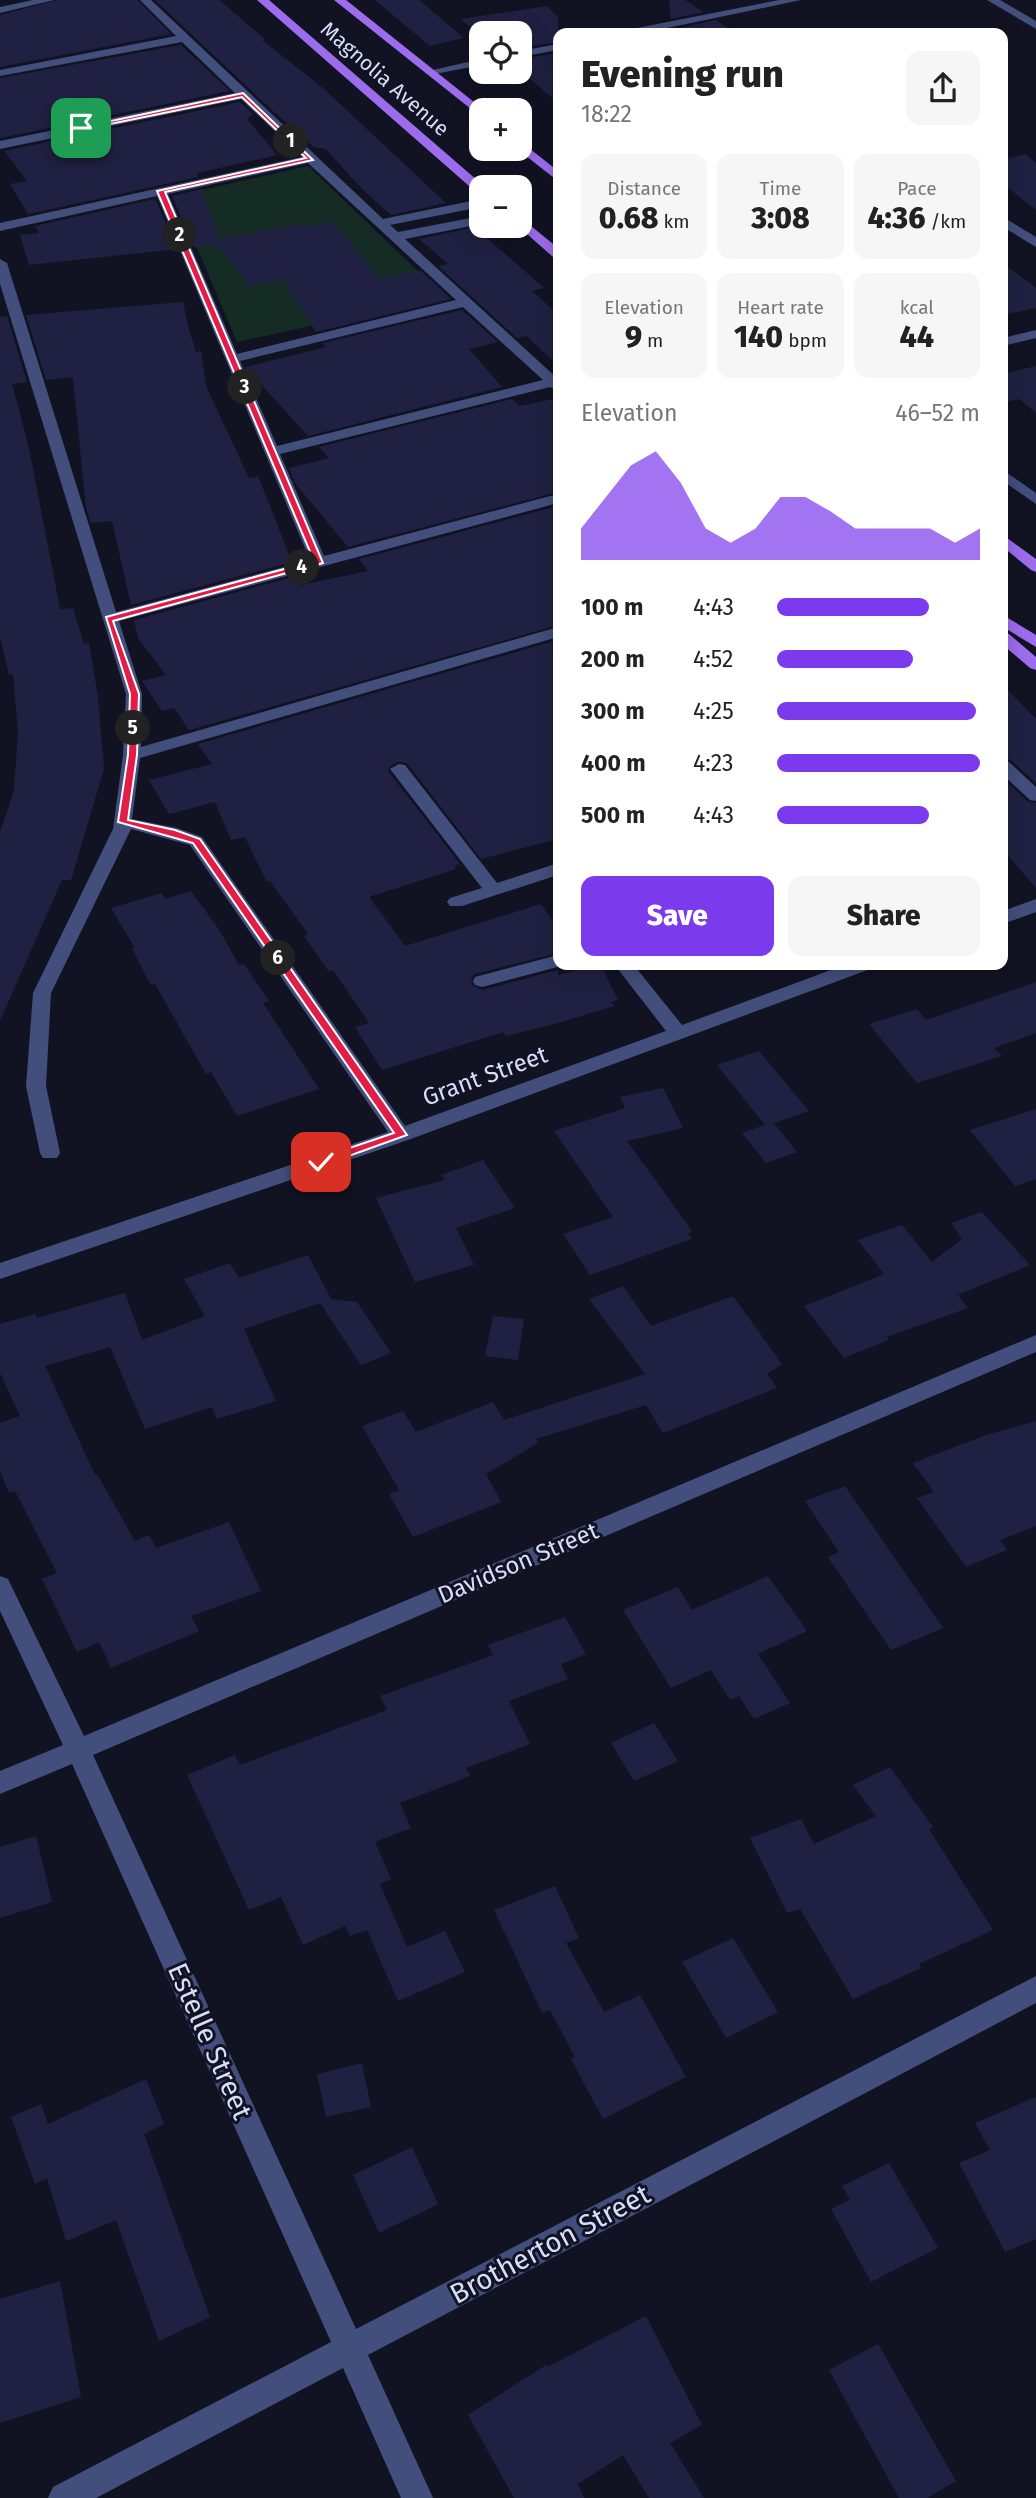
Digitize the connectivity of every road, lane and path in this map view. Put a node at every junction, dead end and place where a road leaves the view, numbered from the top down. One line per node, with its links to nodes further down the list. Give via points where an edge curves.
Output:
1 (49, 0): 7 (street)
2 (145, 0): 10 (street)
3 (262, 0): 22 (main road, Magnolia Avenue)
4 (340, 0): 14 (main road, Magnolia Avenue)
5 (796, 0): 9 (street)
6 (992, 0): 8 (street)
7 (0, 10)
8 (1036, 26)
9 (653, 28)
10 (185, 38): 15 (street); 16 (street)
11 (553, 48): 12 (street)
12 (532, 52)
13 (469, 64): 14 (street)
14 (430, 72): 17 (main road, Magnolia Avenue)
15 (0, 73)
16 (243, 94): 18 (street); 20 (street)
17 (469, 104)
18 (0, 145)
19 (532, 155): 21 (main road)
20 (311, 159): 23 (street); 26 (street)
21 (553, 173)
22 (469, 180)
23 (161, 191): 28 (street); 37 (street)
24 (469, 205): 26 (street)
25 (469, 222): 30 (street)
26 (380, 223): 30 (street)
27 (1008, 224): 31 (street)
28 (0, 226)
29 (532, 231): 32 (main road)
30 (394, 236): 34 (street)
31 (1036, 243)
32 (553, 250)
33 (0, 263): 47 (street)
34 (466, 302): 37 (street); 38 (street)
35 (1036, 334): 36 (street)
36 (1008, 341)
37 (233, 359): 40 (street)
38 (553, 382)
39 (553, 384): 40 (street)
40 (272, 452): 45 (street)
41 (1008, 478): 43 (street)
42 (553, 499): 45 (street)
43 (1036, 500)
44 (1008, 544): 46 (main road)
45 (319, 563): 47 (street)
46 (1036, 567)
47 (109, 619): 53 (street, via 134,694)
48 (1008, 623): 51 (main road)
49 (553, 633): 53 (street)
50 (1008, 641): 52 (main road)
51 (1036, 642)
52 (1036, 665)
53 (132, 755): 57 (street)
54 (399, 769): 59 (street)
55 (1008, 771): 56 (street)
56 (1036, 796)
57 (123, 822): 68 (street, via 196,841); 69 (street, via 42,993 36,1086)
58 (553, 875): 59 (street)
59 (493, 890): 60 (street)
60 (456, 902)
61 (1036, 905): 62 (street)
62 (1008, 916)
63 (553, 962): 66 (street)
64 (628, 970): 67 (street)
65 (850, 970): 67 (street, Grant Street)
66 (482, 981)
67 (678, 1033): 68 (street, Grant Street)
68 (401, 1135): 70 (street, Grant Street)
69 (50, 1153)
70 (0, 1271)
71 (1036, 1343): 73 (street, Davidson Street)
72 (0, 1586): 73 (street, Estelle Street)
73 (78, 1750): 74 (street, Davidson Street); 76 (street, Estelle Street)
74 (0, 1783)
75 (1036, 1989): 76 (street, Brotherton Street)
76 (349, 2349): 77 (street, Brotherton Street); 78 (street, Estelle Street)
77 (64, 2498)
78 (417, 2498)

